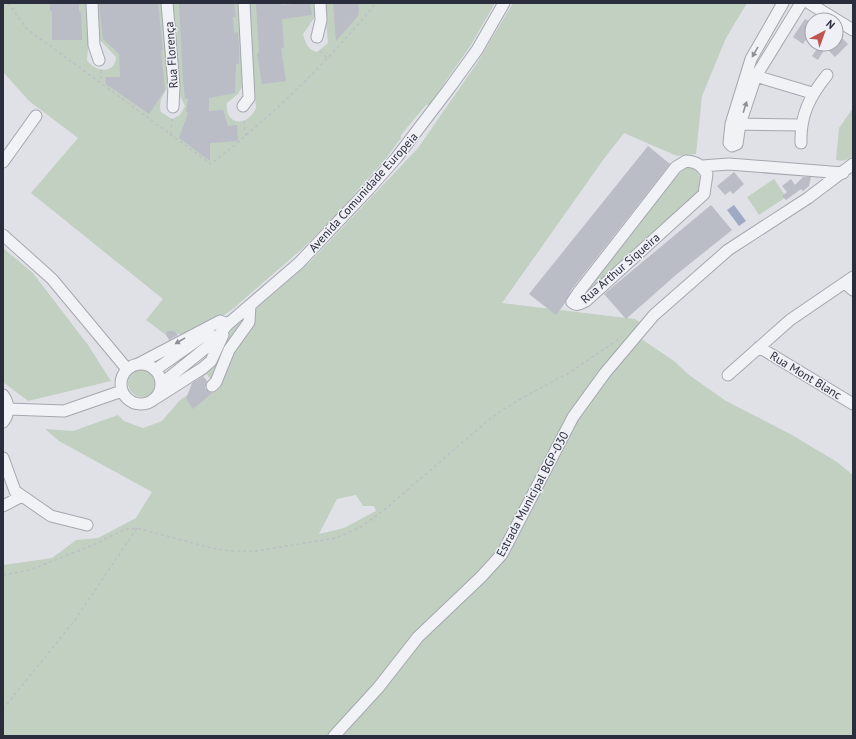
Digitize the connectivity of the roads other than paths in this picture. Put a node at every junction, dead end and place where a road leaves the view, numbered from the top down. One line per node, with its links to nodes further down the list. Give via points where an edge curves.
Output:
1 (92, 3): 13 (street, via 94,45)
2 (167, 3): 18 (street, Rua Florença, via 174,86)
3 (244, 3): 17 (street, via 249,98)
4 (320, 3): 11 (street, via 322,20)
5 (504, 3): 28 (street, Avenida Comunidade Europeia, via 469,62 397,157 316,247)
6 (783, 3): 10 (street)
7 (801, 3): 12 (street)
8 (809, 3): 9 (street)
9 (853, 30)
10 (767, 32): 12 (street); 14 (street, one-way to 14, via 751,59)
11 (317, 37)
12 (779, 39): 14 (street)
13 (100, 65)
14 (751, 74): 16 (street); 20 (street, via 736,124)
15 (827, 75): 16 (street)
16 (812, 93): 20 (street)
17 (243, 106)
18 (172, 107)
19 (36, 116): 22 (street)
20 (800, 125): 21 (street)
21 (801, 143)
22 (3, 162)
23 (853, 164): 25 (street)
24 (702, 166): 24 (street, Rua Arthur Siqueira, via 686,161 676,167 578,293 572,302 574,304 586,301 704,194 707,174); 25 (street, Rua Arthur Siqueira, via 729,164)
25 (843, 173): 49 (street, Estrada Municipal BGP-030, via 728,250 654,315 604,373 573,417 502,554 418,637 378,688)
26 (3, 235): 34 (street, via 52,279)
27 (850, 284): 32 (street, via 790,320)
28 (250, 305): 29 (street, Avenida Comunidade Europeia); 38 (street, via 248,322 229,350)
29 (228, 324): 30 (street, Avenida Comunidade Europeia); 31 (street, Avenida Comunidade Europeia); 33 (street, one-way to 33, via 220,321)
30 (212, 331): 31 (street, via 209,337); 36 (street, Avenida Comunidade Europeia)
31 (215, 346): 36 (street, Avenida Comunidade Europeia); 37 (street, Avenida Comunidade Europeia, via 211,361)
32 (759, 347): 35 (street); 42 (street, Rua Mont Blanc)
33 (138, 364): 34 (street); 36 (street, via 148,366)
34 (127, 369): 39 (street, via 121,379)
35 (728, 375)
36 (160, 377): 37 (street); 41 (street, via 160,389)
37 (180, 382): 41 (street, Avenida Comunidade Europeia)
38 (212, 386)
39 (122, 391): 41 (street, via 130,401 137,404); 43 (street, via 64,411)
40 (3, 395): 43 (street)
41 (155, 399)
42 (853, 404)
43 (8, 409): 44 (street)
44 (3, 422)
45 (3, 458): 46 (street, via 15,491)
46 (22, 496): 47 (street); 48 (street, via 51,516)
47 (3, 506)
48 (88, 525)
49 (334, 736)

